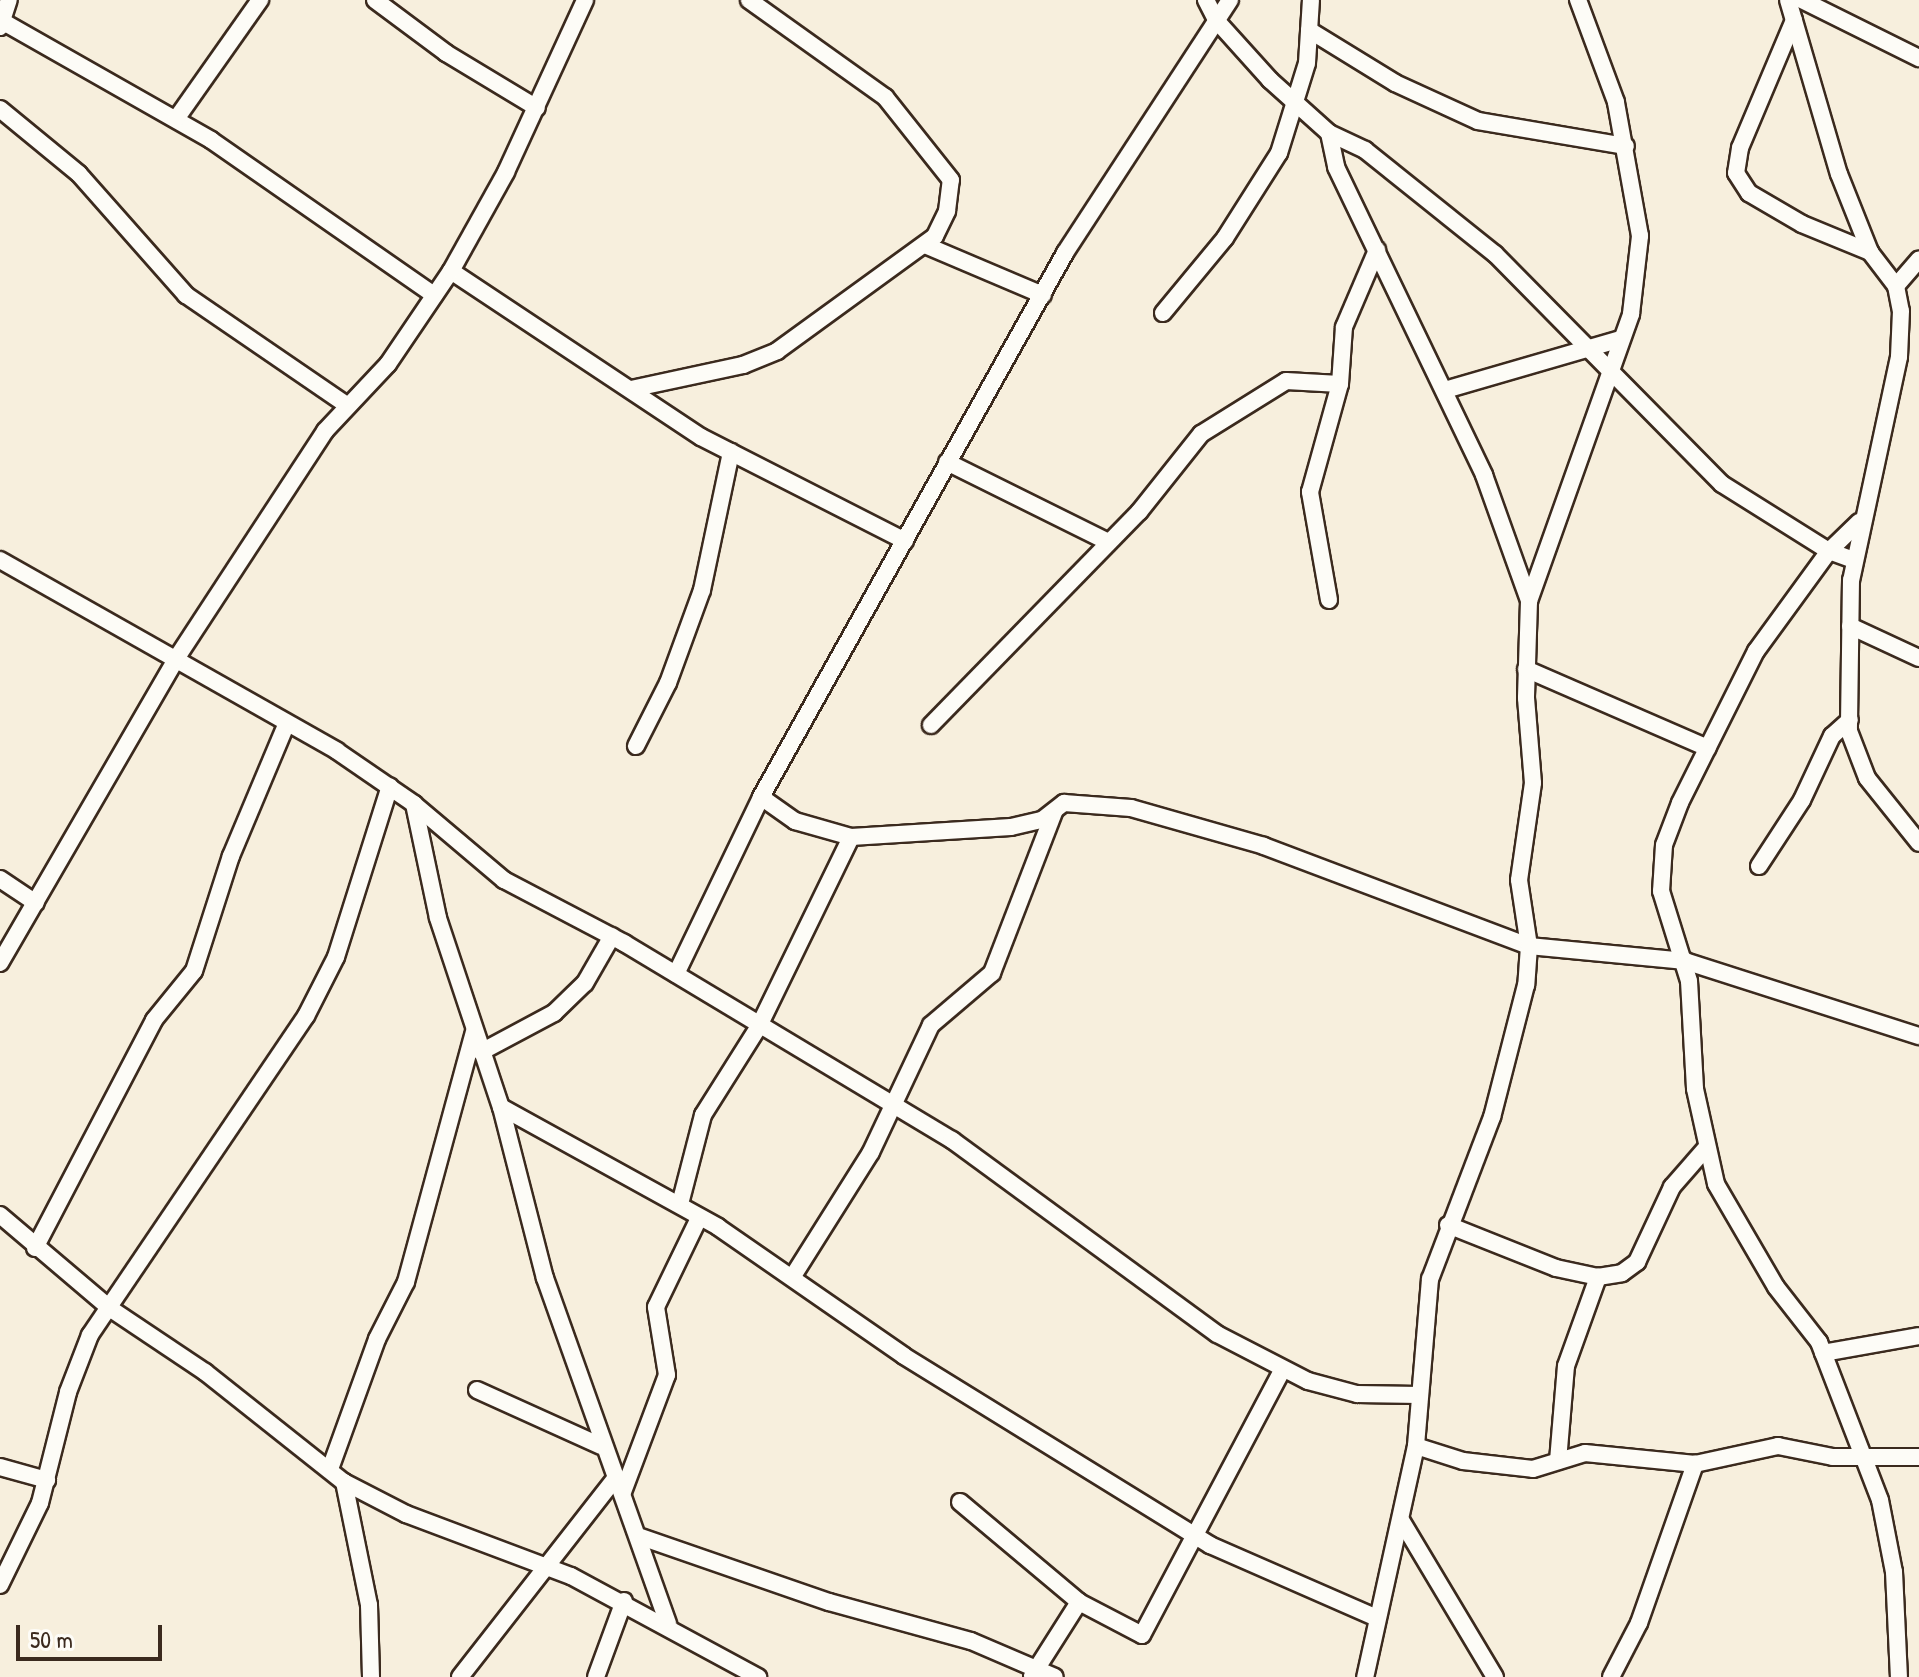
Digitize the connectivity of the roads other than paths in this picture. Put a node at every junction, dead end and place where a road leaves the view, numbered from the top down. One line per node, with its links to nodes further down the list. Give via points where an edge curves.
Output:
1 (9, 0): 13 (street)
2 (260, 0): 19 (street)
3 (375, 0): 17 (street, via 446,53)
4 (585, 0): 17 (street)
5 (749, 0): 22 (street, via 885,97 941,164 951,180 947,211)
6 (1230, 0): 11 (street)
7 (1311, 0): 14 (street)
8 (1578, 0): 21 (street)
9 (1788, 0): 12 (street)
10 (1802, 0): 15 (street)
11 (1207, 7): 16 (street); 29 (street)
12 (1794, 20): 24 (street, via 1816,108); 24 (street, via 1740,148 1736,173 1749,193 1802,224)
13 (1, 23): 19 (street)
14 (1309, 30): 16 (street); 21 (street, via 1395,83 1478,121)
15 (1919, 58)
16 (1298, 104): 20 (street); 30 (street, via 1279,153 1250,200)
17 (537, 108): 26 (street)
18 (0, 109): 37 (street, via 107,202 186,295)
19 (176, 119): 28 (street, via 319,211)
20 (1329, 133): 23 (street, via 1336,167); 32 (street, via 1365,150 1456,219)
21 (1626, 146): 31 (street, via 1640,236)
22 (925, 245): 29 (street); 35 (street, via 777,351)
23 (1377, 250): 34 (street, via 1344,327); 36 (street)
24 (1870, 252): 27 (street)
25 (1919, 260): 27 (street)
26 (451, 271): 28 (street); 35 (street)
27 (1896, 286): 40 (street, via 1899,357)
28 (434, 295): 37 (street, via 388,364)
29 (1043, 295): 39 (street)
30 (1163, 313)
31 (1621, 339): 32 (street); 33 (street)
32 (1589, 348): 33 (street); 36 (street)
33 (1609, 371): 43 (street, via 1722,484); 47 (street)
34 (1340, 384): 42 (street, via 1286,381 1245,402 1195,440); 46 (street, via 1310,492)
35 (631, 389): 38 (street)
36 (1445, 390): 47 (street)
37 (348, 406): 50 (street, via 325,431)
38 (731, 452): 41 (street); 55 (street, via 702,590 668,683)
39 (947, 462): 41 (street); 42 (street)
40 (1859, 522): 43 (street); 45 (street)
41 (905, 541): 58 (street)
42 (1108, 542): 54 (street)
43 (1829, 551): 45 (street); 56 (street, via 1756,651)
44 (0, 560): 50 (street)
45 (1854, 560): 48 (street)
46 (1329, 600)
47 (1529, 601): 51 (street)
48 (1850, 626): 49 (street); 52 (street)
49 (1919, 658)
50 (176, 659): 53 (street); 65 (street)
51 (1526, 669): 56 (street); 67 (street, via 1533,783 1519,880)
52 (1850, 720): 62 (street, via 1867,778); 63 (street, via 1832,736 1802,800)
53 (287, 723): 57 (street); 82 (street, via 231,856 194,971 154,1020)
54 (931, 725)
55 (636, 746)
56 (1708, 748): 68 (street, via 1680,803 1661,865 1661,891)
57 (390, 786): 59 (street); 85 (street, via 336,957 306,1016)
58 (761, 797): 61 (street, via 795,821); 70 (street)
59 (414, 804): 66 (street, via 504,880); 72 (street, via 438,918)
60 (1054, 810): 61 (street, via 1042,820 1011,827); 67 (street, via 1064,803 1097,803 1204,827); 75 (street, via 992,973 931,1025)
61 (851, 837): 71 (street)
62 (1919, 843)
63 (1759, 866)
64 (0, 879): 65 (street)
65 (36, 903): 69 (street)
66 (612, 936): 70 (street); 74 (street, via 585,983 554,1013)
67 (1529, 946): 68 (street); 81 (street, via 1526,985 1503,1081)
68 (1685, 961): 73 (street); 77 (street)
69 (0, 963)
70 (676, 974): 71 (street)
71 (759, 1026): 75 (street); 78 (street, via 703,1115)
72 (474, 1031): 74 (street); 98 (street, via 406,1282 372,1352)
73 (1919, 1036)
74 (481, 1052): 76 (street)
75 (895, 1104): 83 (street); 88 (street, via 1012,1180 1217,1334)
76 (501, 1107): 78 (street); 91 (street, via 545,1278)
77 (1706, 1148): 84 (street, via 1672,1187 1637,1262 1622,1273); 87 (street, via 1716,1184 1776,1287)
78 (680, 1204): 80 (street)
79 (0, 1215): 82 (street)
80 (699, 1218): 83 (street); 101 (street, via 656,1307 667,1375)
81 (1448, 1225): 84 (street, via 1511,1253); 90 (street, via 1430,1279)
82 (35, 1248): 85 (street)
83 (793, 1276): 104 (street, via 904,1356)
84 (1598, 1277): 95 (street, via 1566,1366)
85 (111, 1309): 98 (street); 99 (street, via 77,1365)
86 (1919, 1336): 87 (street)
87 (1823, 1353): 94 (street)
88 (1282, 1371): 90 (street, via 1357,1394); 104 (street)
89 (477, 1390): 91 (street)
90 (1419, 1395): 92 (street)
91 (601, 1446): 101 (street)
92 (1416, 1446): 95 (street, via 1495,1465 1533,1469); 103 (street)
93 (1919, 1457): 94 (street)
94 (1865, 1458): 96 (street, via 1778,1446); 121 (street, via 1894,1572)
95 (1558, 1461): 96 (street, via 1585,1453)
96 (1695, 1464): 120 (street, via 1639,1623)
97 (0, 1467): 99 (street)
98 (330, 1469): 100 (street)
99 (47, 1480): 107 (street, via 22,1549)
100 (344, 1482): 106 (street, via 406,1514); 113 (street, via 369,1605)
101 (620, 1485): 105 (street); 106 (street)
102 (960, 1502): 109 (street)
103 (1401, 1520): 110 (street); 119 (street)
104 (1193, 1533): 109 (street, via 1176,1577 1142,1635); 110 (street, via 1257,1569)
105 (641, 1537): 111 (street); 112 (street)
106 (549, 1567): 108 (street); 114 (street)
107 (0, 1585)
108 (624, 1601): 111 (street); 115 (street)
109 (1079, 1602): 112 (street)
110 (1375, 1617): 118 (street)
111 (668, 1624): 116 (street)
112 (1034, 1672): 117 (street)
113 (371, 1677)
114 (460, 1677)
115 (596, 1677)
116 (758, 1677)
117 (1055, 1677)
118 (1365, 1677)
119 (1495, 1677)
120 (1611, 1677)
121 (1899, 1677)

